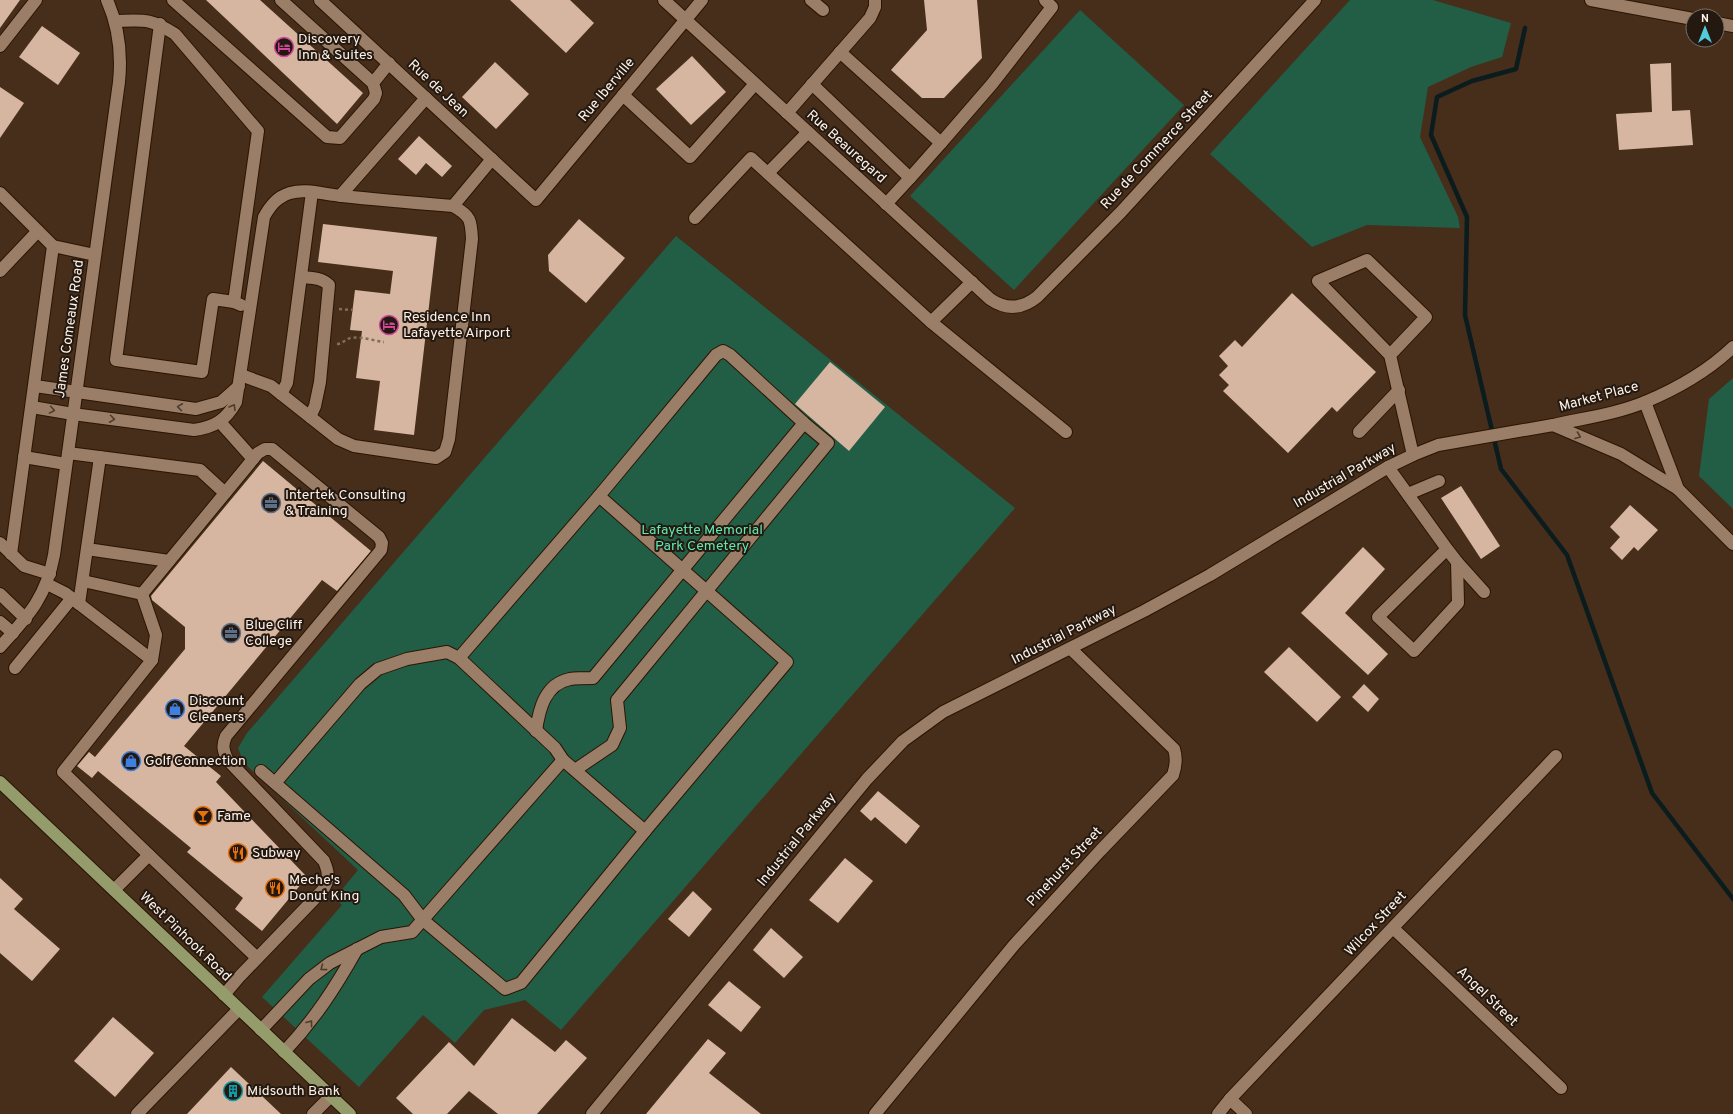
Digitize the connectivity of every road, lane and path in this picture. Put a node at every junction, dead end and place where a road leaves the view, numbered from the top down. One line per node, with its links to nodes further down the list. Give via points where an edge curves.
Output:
1 (36, 0): 18 (street)
2 (107, 0): 16 (street, James Comeaux Road)
3 (173, 0): 21 (street, via 327,137 340,138 374,99 376,93)
4 (281, 0): 21 (street)
5 (320, 0): 20 (street, Rue de Jean)
6 (664, 0): 15 (street, Rue Beauregard)
7 (702, 0): 15 (street, Rue Iberville)
8 (811, 0): 13 (street)
9 (875, 0): 19 (street, via 870,18)
10 (1045, 0): 28 (street, via 1052,7 992,84)
11 (1316, 0): 48 (street, Rue de Commerce Street, via 1121,212 1037,297)
12 (1590, 0): 14 (street)
13 (823, 10)
14 (1685, 18)
15 (685, 20): 22 (street, Rue Beauregard); 24 (street, Rue Iberville)
16 (116, 21): 17 (street, via 148,20); 41 (street, James Comeaux Road, via 120,43 120,70)
17 (160, 24): 45 (street, via 175,34 258,131); 45 (street, via 116,360 202,372 213,299)
18 (0, 46)
19 (840, 52): 23 (street); 28 (street)
20 (389, 63): 21 (street); 25 (street, Rue de Jean)
21 (373, 82)
22 (755, 84): 24 (street, via 690,157); 26 (street, Rue Beauregard)
23 (812, 84): 26 (street); 31 (street)
24 (623, 95): 35 (street, Rue Iberville)
25 (426, 98): 29 (street, Rue de Jean); 34 (street)
26 (787, 113): 27 (street, Rue Beauregard)
27 (808, 132): 30 (street); 36 (street, Rue Beauregard)
28 (941, 143): 31 (street)
29 (492, 159): 35 (street, Rue de Jean); 37 (street)
30 (768, 173): 38 (street, via 751,158); 52 (street)
31 (910, 178): 36 (street)
32 (0, 192): 39 (street)
33 (312, 192): 34 (street); 43 (street); 46 (street, via 291,193 278,198 264,217)
34 (340, 196): 37 (street)
35 (536, 200)
36 (886, 204): 44 (street, Rue Beauregard)
37 (453, 206): 65 (street, via 465,213 471,225 472,239 449,439 445,452 436,458 354,446 338,439)
38 (695, 218)
39 (38, 231): 40 (street); 42 (street)
40 (53, 246): 41 (street); 58 (street)
41 (95, 255): 60 (street, James Comeaux Road)
42 (0, 271)
43 (301, 277): 61 (street, via 287,383); 65 (street, via 317,278 329,285 320,382)
44 (972, 282): 48 (street, Rue Beauregard, via 997,304); 52 (street)
45 (234, 302): 46 (street)
46 (251, 308): 57 (street)
47 (338, 308): 49 (path)
48 (1013, 308)
49 (352, 310)
50 (428, 321): 51 (path)
51 (437, 322)
52 (931, 322): 69 (street)
53 (384, 342): 54 (path, via 350,338 342,344)
54 (334, 344)
55 (1733, 347): 62 (street, Market Place, via 1705,369)
56 (1390, 355): 56 (street, via 1357,321 1318,281 1367,260 1426,317); 59 (street)
57 (240, 380): 60 (street, one-way to 60, via 221,402 196,409); 61 (street, via 272,386); 66 (street, one-way to 57, via 236,402)
58 (35, 386): 60 (street); 63 (street)
59 (1399, 390): 70 (street); 71 (street)
60 (76, 392): 64 (street, James Comeaux Road)
61 (281, 394): 65 (street)
62 (1645, 402): 68 (street, Market Place); 78 (street)
63 (32, 407): 64 (street, one-way to 64); 72 (street)
64 (73, 414): 66 (street, one-way to 66, via 194,430 208,428); 74 (street, James Comeaux Road)
65 (310, 417)
66 (220, 422): 75 (street)
67 (804, 423): 81 (street, via 723,351 716,355); 89 (street); 92 (street, via 828,443)
68 (1548, 426): 71 (street, Industrial Parkway, via 1448,443); 78 (street, one-way to 78, via 1621,454)
69 (1066, 432)
70 (1359, 432)
71 (1413, 455): 76 (street, Industrial Parkway)
72 (24, 457): 74 (street); 86 (street)
73 (100, 457): 74 (street); 79 (street, via 200,470); 85 (street)
74 (67, 459): 90 (street, James Comeaux Road)
75 (252, 459): 79 (street); 118 (street, via 265,449 272,449 379,537 382,543 381,550 226,736 223,743 227,759 324,861 329,872 328,883 322,891)
76 (1388, 467): 80 (street); 101 (street, Industrial Parkway, via 1210,575)
77 (1440, 481): 80 (street)
78 (1678, 489): 83 (street)
79 (225, 492): 87 (street)
80 (1408, 494): 84 (street)
81 (599, 496): 89 (street); 102 (street)
82 (0, 543): 86 (street)
83 (1733, 544)
84 (1447, 549): 88 (street); 88 (street, via 1378,617 1414,651 1458,603)
85 (87, 550): 87 (street); 91 (street)
86 (11, 554): 90 (street, via 24,566)
87 (169, 561): 95 (street)
88 (1457, 562): 93 (street)
89 (682, 570): 92 (street); 105 (street, via 593,678 569,679 551,688 539,710)
90 (49, 579): 96 (street); 97 (street, James Comeaux Road, via 40,599)
91 (83, 581): 95 (street); 96 (street)
92 (706, 591): 108 (street, via 617,700 620,728 612,745); 112 (street, via 786,662)
93 (1484, 592)
94 (0, 594): 97 (street)
95 (142, 594): 103 (street, via 156,635)
96 (76, 601): 103 (street); 104 (street)
97 (26, 619): 99 (street, James Comeaux Road)
98 (0, 622): 99 (street)
99 (13, 633): 100 (street, James Comeaux Road)
100 (0, 647)
101 (1071, 649): 129 (street, Industrial Parkway, via 943,712 903,741 885,759); 130 (street, Pinehurst Street, via 1174,749 1176,767 1173,775 1080,872 1014,946)
102 (459, 658): 105 (street); 111 (street, via 447,652 407,659 378,669 360,684)
103 (152, 660): 113 (street, via 63,772)
104 (15, 668)
105 (536, 730): 107 (street, via 555,748)
106 (1556, 756): 116 (street, Wilcox Street)
107 (563, 760): 108 (street); 115 (street)
108 (574, 770): 112 (street)
109 (261, 771): 111 (street)
110 (0, 782): 114 (main road, West Pinhook Road)
111 (275, 783): 115 (street, via 404,894)
112 (645, 831): 115 (street, via 520,983 505,989)
113 (150, 855): 114 (street); 118 (street)
114 (114, 890): 119 (main road, West Pinhook Road)
115 (423, 920): 117 (street, via 412,932 381,937)
116 (1393, 928): 123 (street, Angel Street); 125 (street, Wilcox Street)
117 (357, 949): 121 (street, one-way to 121, via 330,963 309,979); 122 (street, one-way to 117, via 325,1004)
118 (257, 958): 119 (street)
119 (224, 995): 120 (main road, West Pinhook Road)
120 (239, 1009): 121 (main road, West Pinhook Road); 126 (street)
121 (262, 1030): 122 (main road, West Pinhook Road)
122 (284, 1052): 124 (main road, West Pinhook Road)
123 (1561, 1088)
124 (330, 1096): 127 (street); 128 (main road, West Pinhook Road)
125 (1230, 1099): 131 (street, Wilcox Street); 132 (street)
126 (137, 1114)
127 (314, 1114)
128 (350, 1114)
129 (592, 1114)
130 (875, 1114)
131 (1218, 1114)
132 (1246, 1114)

